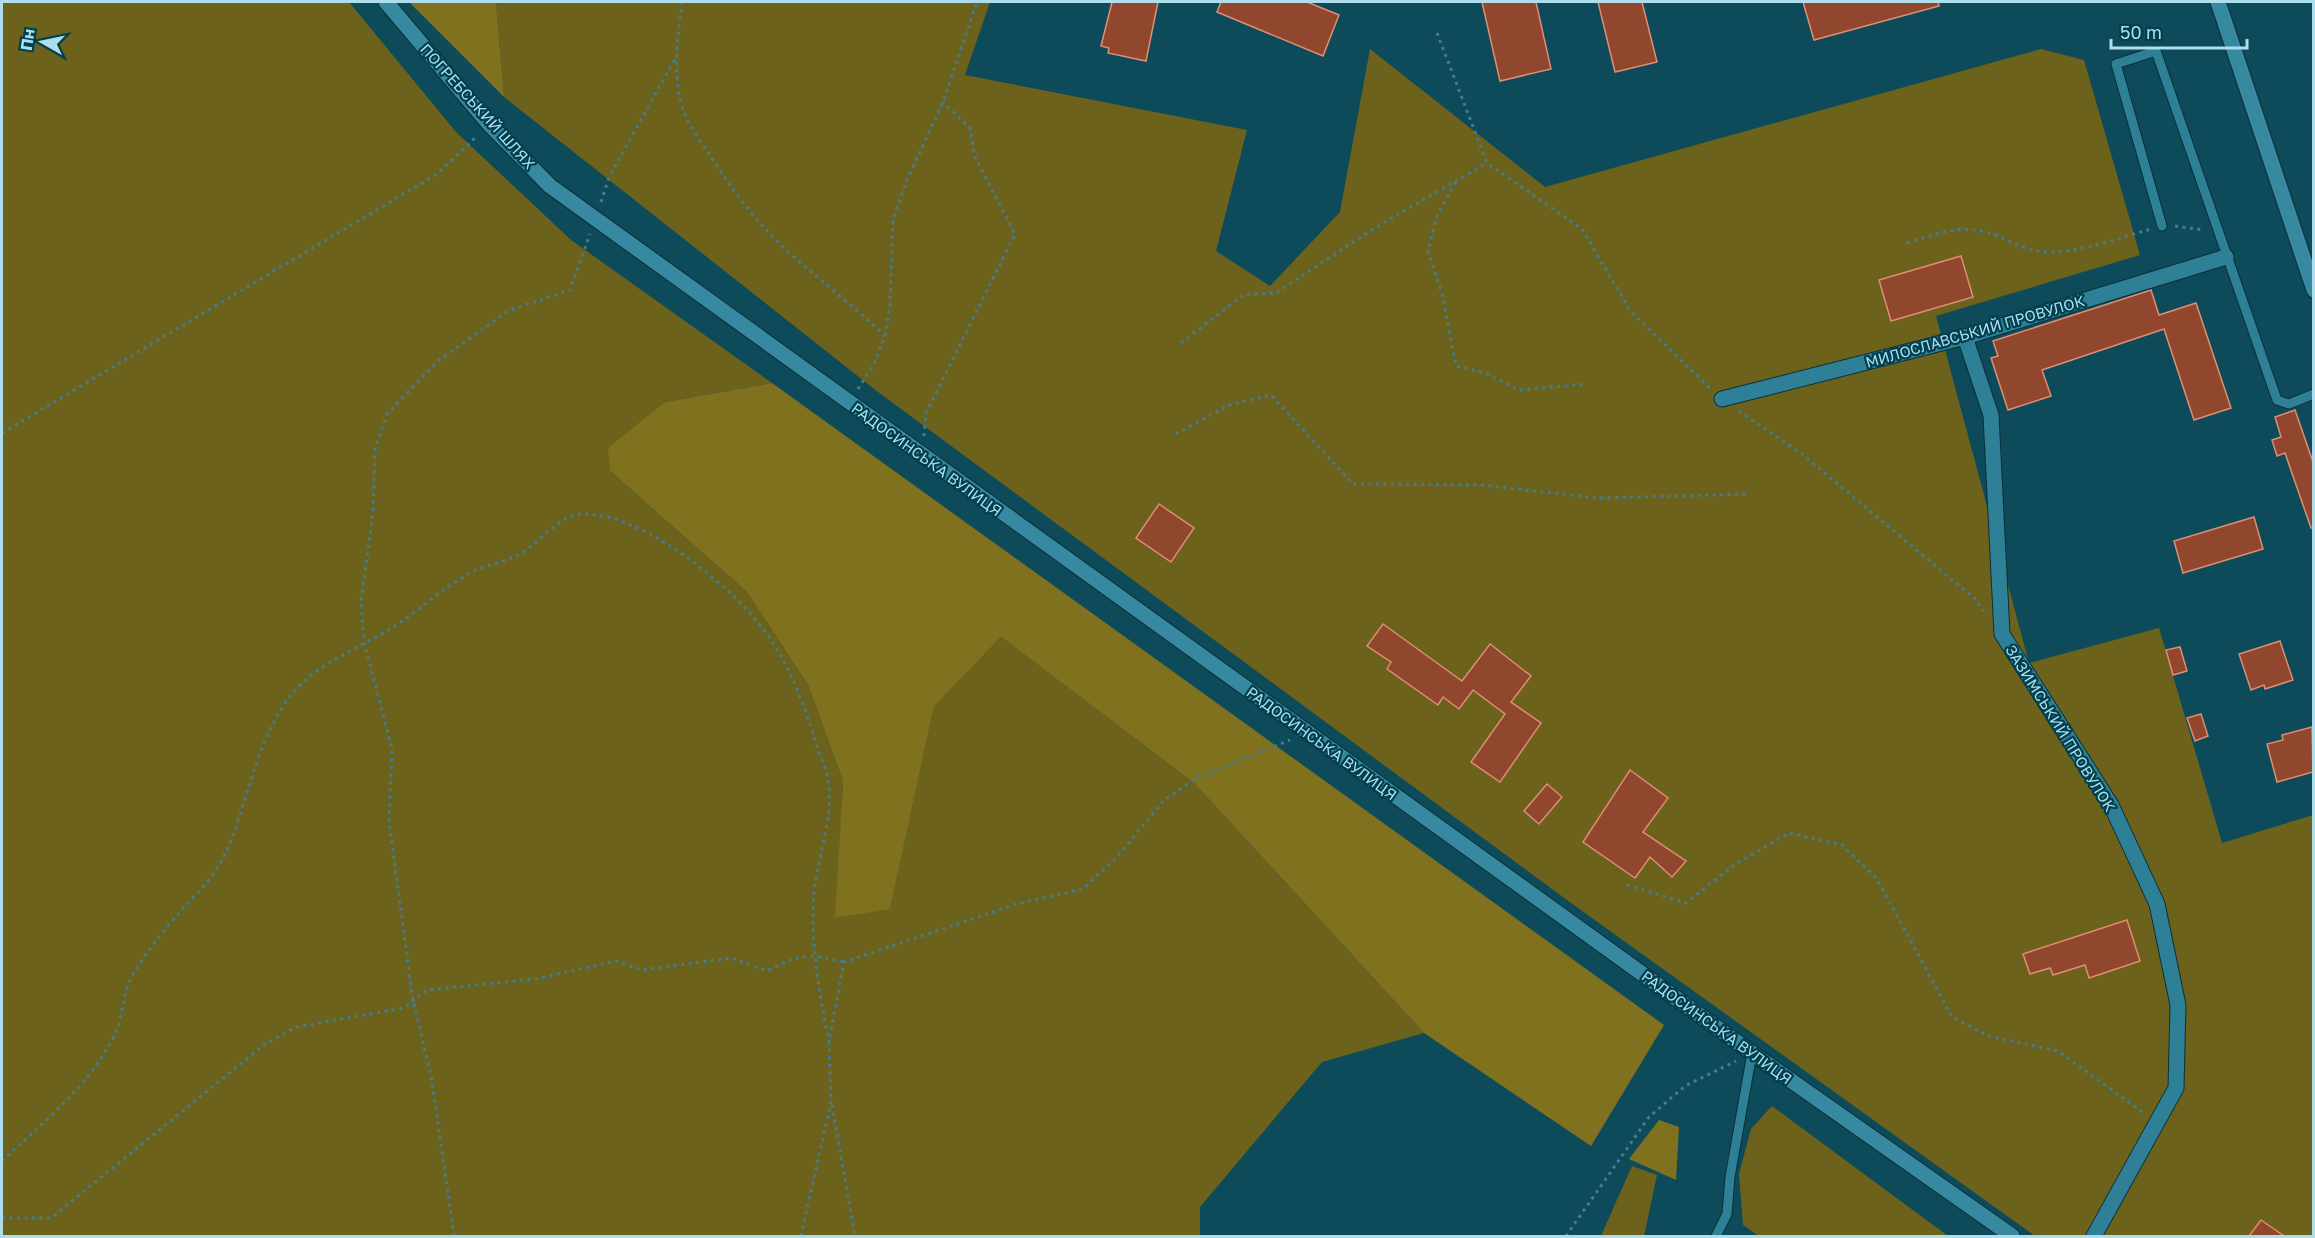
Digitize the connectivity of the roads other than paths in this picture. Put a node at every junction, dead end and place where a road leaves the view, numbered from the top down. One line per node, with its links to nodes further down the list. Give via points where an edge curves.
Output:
1 (386, 2): 4 (main road, ПОГРЕБСЬКИЙ ШЛЯХ, via 489,124 550,186)
2 (2218, 2): 6 (main road)
3 (2162, 226): 5 (lane, via 2116,64 2156,51)
4 (634, 248): 10 (main road, РАДОСИНСЬКА ВУЛИЦЯ)
5 (2226, 257): 7 (street, МИЛОСЛАВСЬКИЙ ПРОВУЛОК); 8 (lane, via 2277,400 2289,404)
6 (2313, 290)
7 (1965, 337): 9 (street, МИЛОСЛАВСЬКИЙ ПРОВУЛОК); 13 (street, ЗАЗИМСЬКИЙ ПРОВУЛОК, via 1991,415 2002,634 2110,805 2157,904 2178,1005 2176,1088)
8 (2313, 394)
9 (1722, 399)
10 (1752, 1053): 11 (lane, via 1726,1214); 12 (main road, РАДОСИНСЬКА ВУЛИЦЯ)
11 (1716, 1236)
12 (2012, 1236)
13 (2094, 1236)

